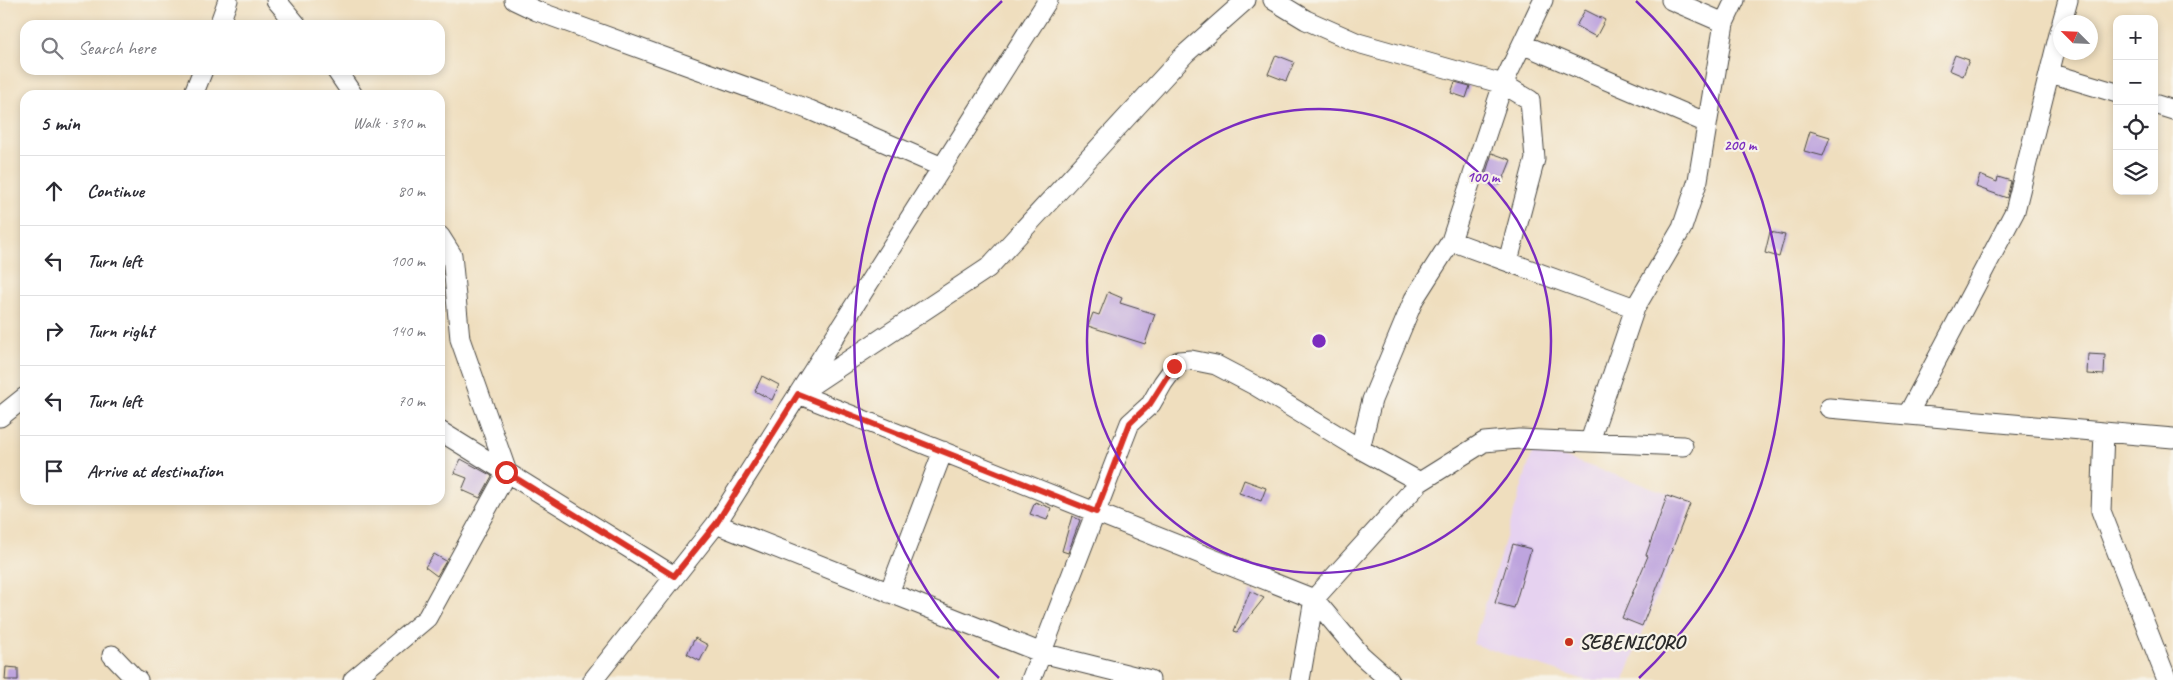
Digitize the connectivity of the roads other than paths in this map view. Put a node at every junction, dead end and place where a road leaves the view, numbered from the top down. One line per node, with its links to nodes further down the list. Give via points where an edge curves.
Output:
1 (228, 0): 12 (street)
2 (276, 0): 13 (street)
3 (514, 0): 27 (street, via 810,110)
4 (1048, 0): 27 (street)
5 (1246, 0): 32 (street, via 1185,54 988,268)
6 (1273, 0): 20 (street, via 1306,20 1358,43)
7 (1543, 0): 15 (street)
8 (1671, 0): 14 (street)
9 (1735, 0): 14 (street)
10 (2068, 0): 11 (street)
11 (2064, 15)
12 (221, 20)
13 (294, 20)
14 (1724, 23): 26 (street)
15 (1522, 44): 20 (street); 26 (street)
16 (2053, 60): 17 (street)
17 (2050, 73): 23 (street); 35 (street, via 2015,211)
18 (201, 75): 21 (street)
19 (339, 75): 22 (street)
20 (1503, 84): 28 (street); 30 (street, via 1530,100 1535,159)
21 (195, 90)
22 (350, 90)
23 (2113, 92)
24 (2157, 105): 25 (street)
25 (2173, 110)
26 (1707, 123): 31 (street, via 1698,180 1682,228)
27 (942, 167): 32 (street)
28 (1451, 241): 30 (street); 42 (street, via 1414,299 1372,400)
29 (445, 244): 44 (street, via 452,255 460,339)
30 (1508, 261): 31 (street)
31 (1635, 308): 40 (street)
32 (798, 394): 43 (street); 47 (street)
33 (20, 401): 36 (street)
34 (1829, 408): 35 (street)
35 (1908, 414): 37 (street)
36 (0, 417)
37 (2104, 432): 39 (street); 60 (street, via 2101,511)
38 (445, 434): 44 (street)
39 (2173, 438)
40 (1590, 441): 41 (street); 45 (street, via 1484,442)
41 (1683, 446)
42 (1360, 449): 45 (street); 46 (street, via 1256,386 1216,366 1191,360 1180,361 1150,404 1130,423)
43 (943, 451): 46 (street); 49 (street)
44 (506, 472): 48 (street); 54 (street, via 427,618)
45 (1420, 482): 50 (street)
46 (1096, 512): 50 (street); 51 (street)
47 (716, 524): 48 (street); 49 (street)
48 (674, 576): 55 (street)
49 (889, 592): 51 (street)
50 (1314, 599): 58 (street); 59 (street, via 1361,655)
51 (1042, 653): 56 (street); 57 (street)
52 (112, 655): 53 (street)
53 (138, 680)
54 (353, 680)
55 (593, 680)
56 (1031, 680)
57 (1150, 680)
58 (1300, 680)
59 (1389, 680)
60 (2167, 680)

